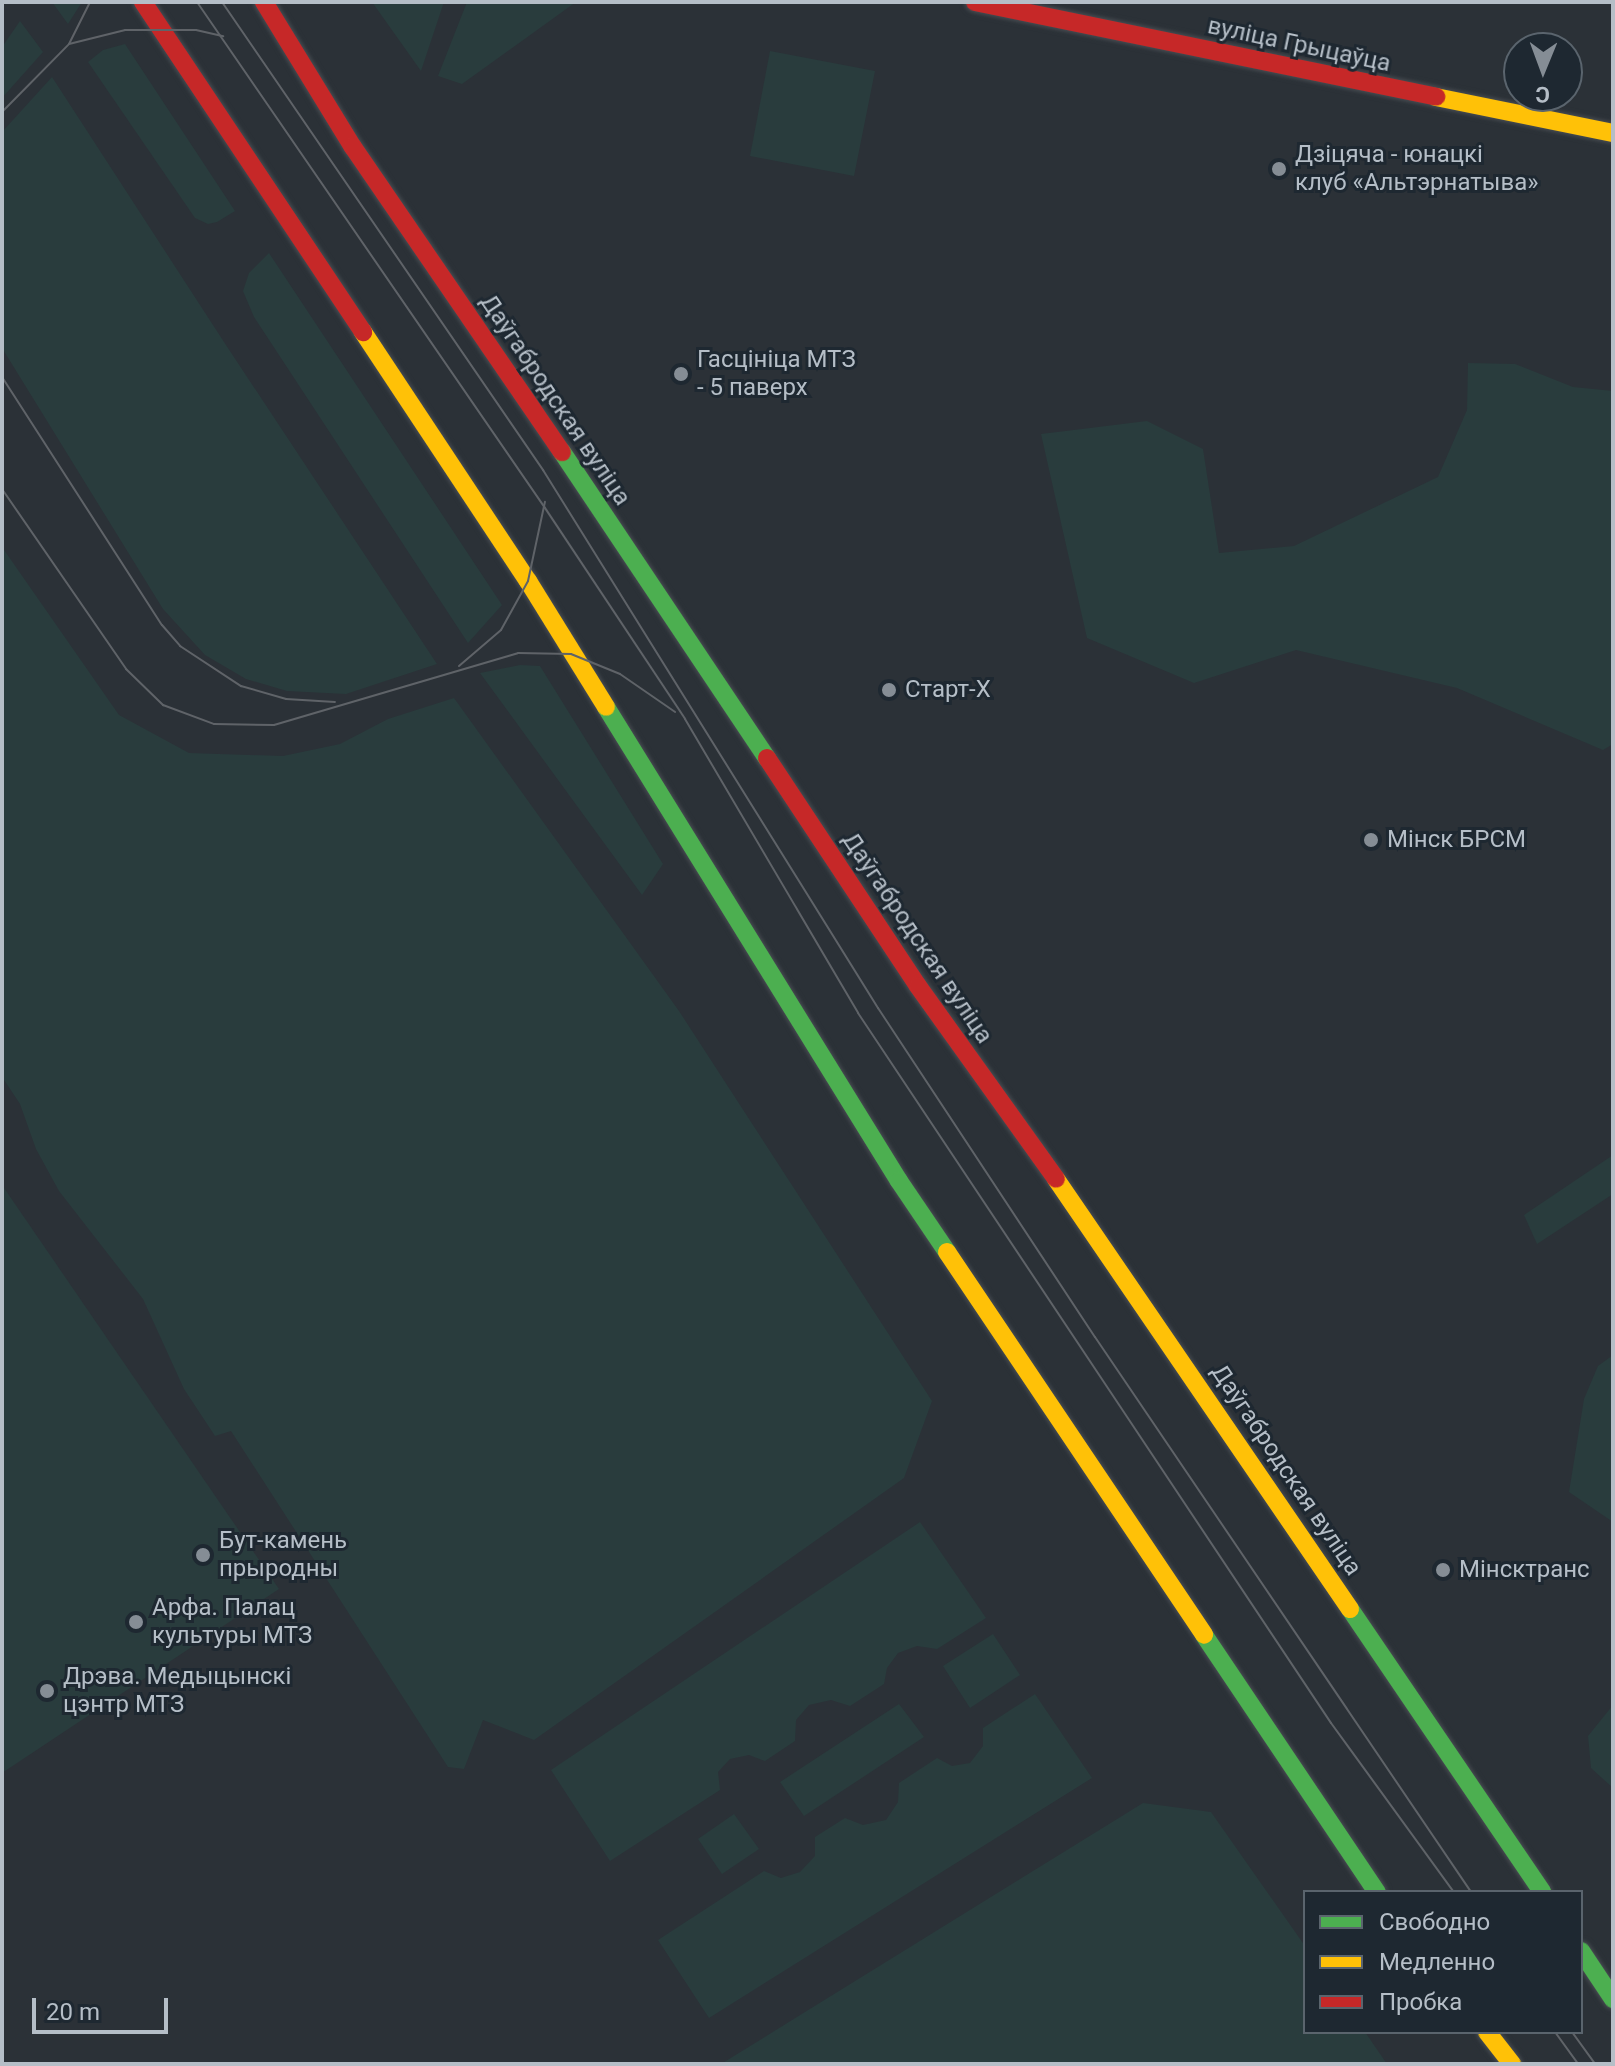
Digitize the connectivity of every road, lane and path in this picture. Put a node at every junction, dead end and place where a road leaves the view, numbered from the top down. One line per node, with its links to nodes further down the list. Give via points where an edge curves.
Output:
1 (143, 2): 5 (main road, via 528,581 899,1181)
2 (264, 2): 6 (main road, Даўгабродская вуліца, via 353,147 918,986 1075,1205)
3 (975, 2): 4 (main road, вуліца Грыцаўца)
4 (1613, 133)
5 (1376, 1890)
6 (1541, 1890)
7 (1583, 1954): 8 (main road)
8 (1613, 1999)
9 (1489, 2034): 10 (main road)
10 (1512, 2064)

